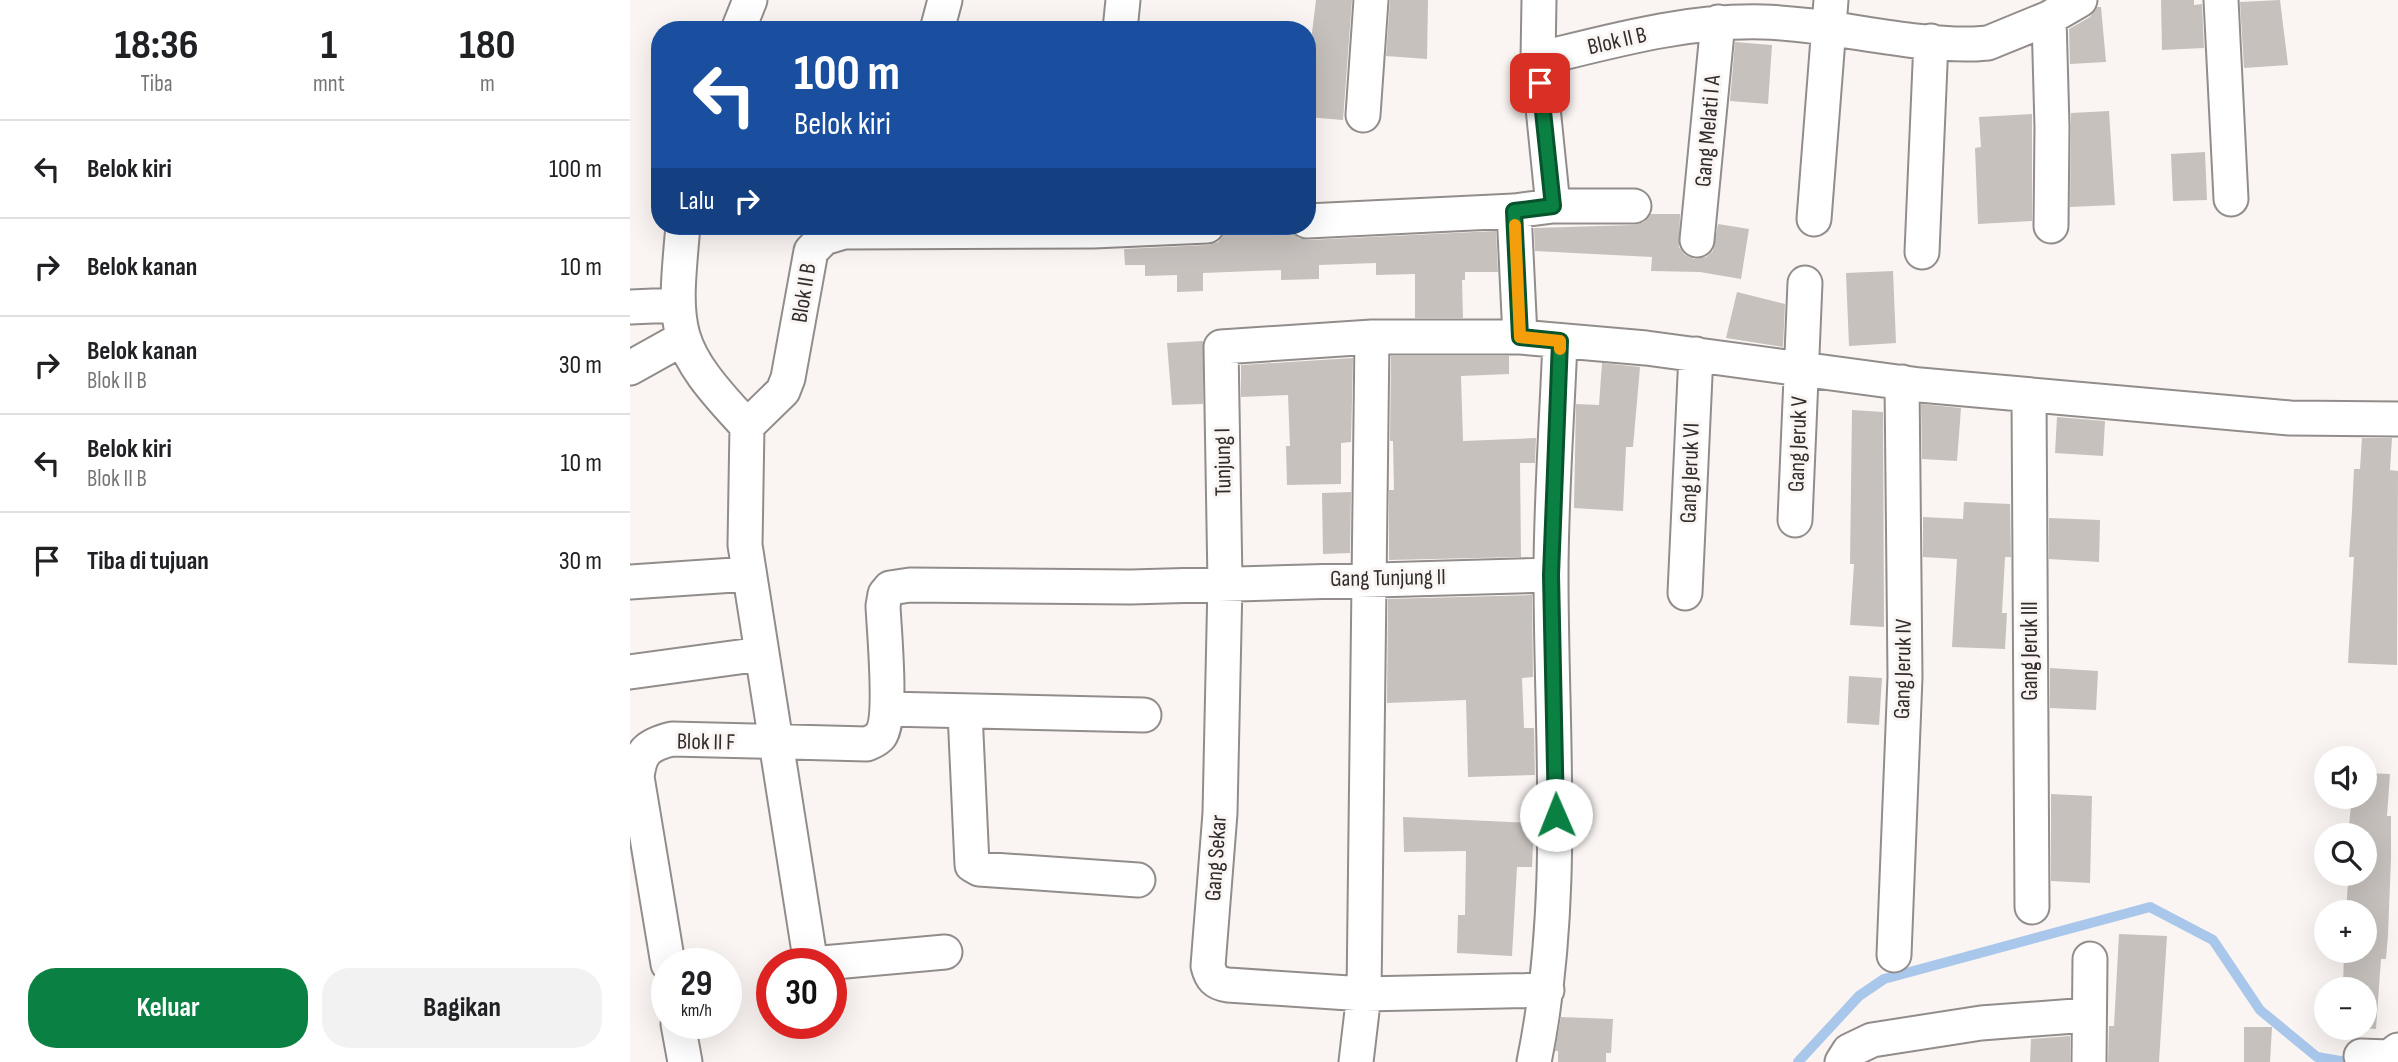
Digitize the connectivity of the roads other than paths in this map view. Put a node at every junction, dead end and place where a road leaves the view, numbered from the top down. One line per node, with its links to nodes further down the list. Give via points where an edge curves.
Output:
1 (749, 0): 10 (street)
2 (946, 0): 11 (street)
3 (1123, 0): 12 (street)
4 (1371, 0): 16 (street)
5 (1539, 0): 15 (street)
6 (2080, 0): 9 (street, Blok II B)
7 (2221, 0): 17 (street)
8 (1829, 14): 13 (street, Blok II B); 14 (street, Blok II B); 21 (street)
9 (2049, 18): 14 (street, Blok II B, via 1987,43); 23 (street)
10 (741, 21)
11 (940, 21)
12 (1120, 21)
13 (1718, 22): 15 (street, Blok II B); 26 (street, Gang Melati I A)
14 (1931, 41): 27 (street)
15 (1538, 59): 18 (street)
16 (1363, 114)
17 (2231, 199)
18 (1553, 206): 19 (street); 20 (street)
19 (1634, 206)
20 (1514, 211): 22 (street); 32 (street)
21 (1814, 219)
22 (1316, 221)
23 (2051, 226)
24 (682, 235): 29 (street)
25 (834, 235): 41 (street, Blok II B, via 811,251 783,391)
26 (1697, 240)
27 (1922, 252)
28 (1805, 283): 37 (street, Gang Jeruk V)
29 (676, 305): 30 (street); 33 (street)
30 (630, 307)
31 (1372, 337): 32 (street); 45 (street); 47 (street, Tunjung I, via 1221,347)
32 (1520, 337): 34 (street)
33 (681, 339): 36 (street); 41 (street, via 700,374)
34 (1560, 341): 35 (street); 44 (street)
35 (1696, 354): 37 (street); 48 (street, Gang Jeruk VI)
36 (630, 368)
37 (1801, 368): 38 (street); 42 (street, Gang Jeruk V)
38 (1902, 382): 39 (street); 59 (street, Gang Jeruk IV, via 1905,677)
39 (2029, 395): 40 (street, via 2290,418); 56 (street, Gang Jeruk III)
40 (2398, 419)
41 (747, 426): 43 (street, via 744,534)
42 (1795, 520)
43 (749, 574): 46 (street); 49 (street)
44 (1551, 575): 45 (street, Gang Tunjung II); 61 (street, via 1556,815)
45 (1369, 578): 47 (street, Gang Tunjung II); 62 (street)
46 (630, 582)
47 (1225, 583): 51 (street, Gang Tunjung II, via 890,588 883,606); 62 (street, Gang Sekar, via 1220,813 1210,974 1228,985)
48 (1685, 593)
49 (761, 654): 50 (street); 54 (street)
50 (630, 672)
51 (887, 709): 52 (street); 54 (street, Blok II F, via 880,738 867,744)
52 (965, 712): 53 (street); 55 (street, via 970,859 975,868)
53 (1144, 715)
54 (778, 743): 57 (street, Blok II F, via 672,739 646,748 640,758 638,777); 58 (street, via 810,952 815,960)
55 (1138, 880)
56 (2032, 907)
57 (665, 948)
58 (945, 952)
59 (1894, 955)
60 (2090, 959): 63 (street)
61 (1547, 990): 62 (street); 69 (street)
62 (1364, 994): 68 (street)
63 (2088, 1015): 70 (street, via 1981,1023 1872,1040 1849,1051); 71 (street)
64 (681, 1039): 67 (street)
65 (2398, 1049): 66 (street, via 2389,1057)
66 (2361, 1056)
67 (685, 1062)
68 (1356, 1062)
69 (1534, 1062)
70 (1842, 1062)
71 (2089, 1062)

